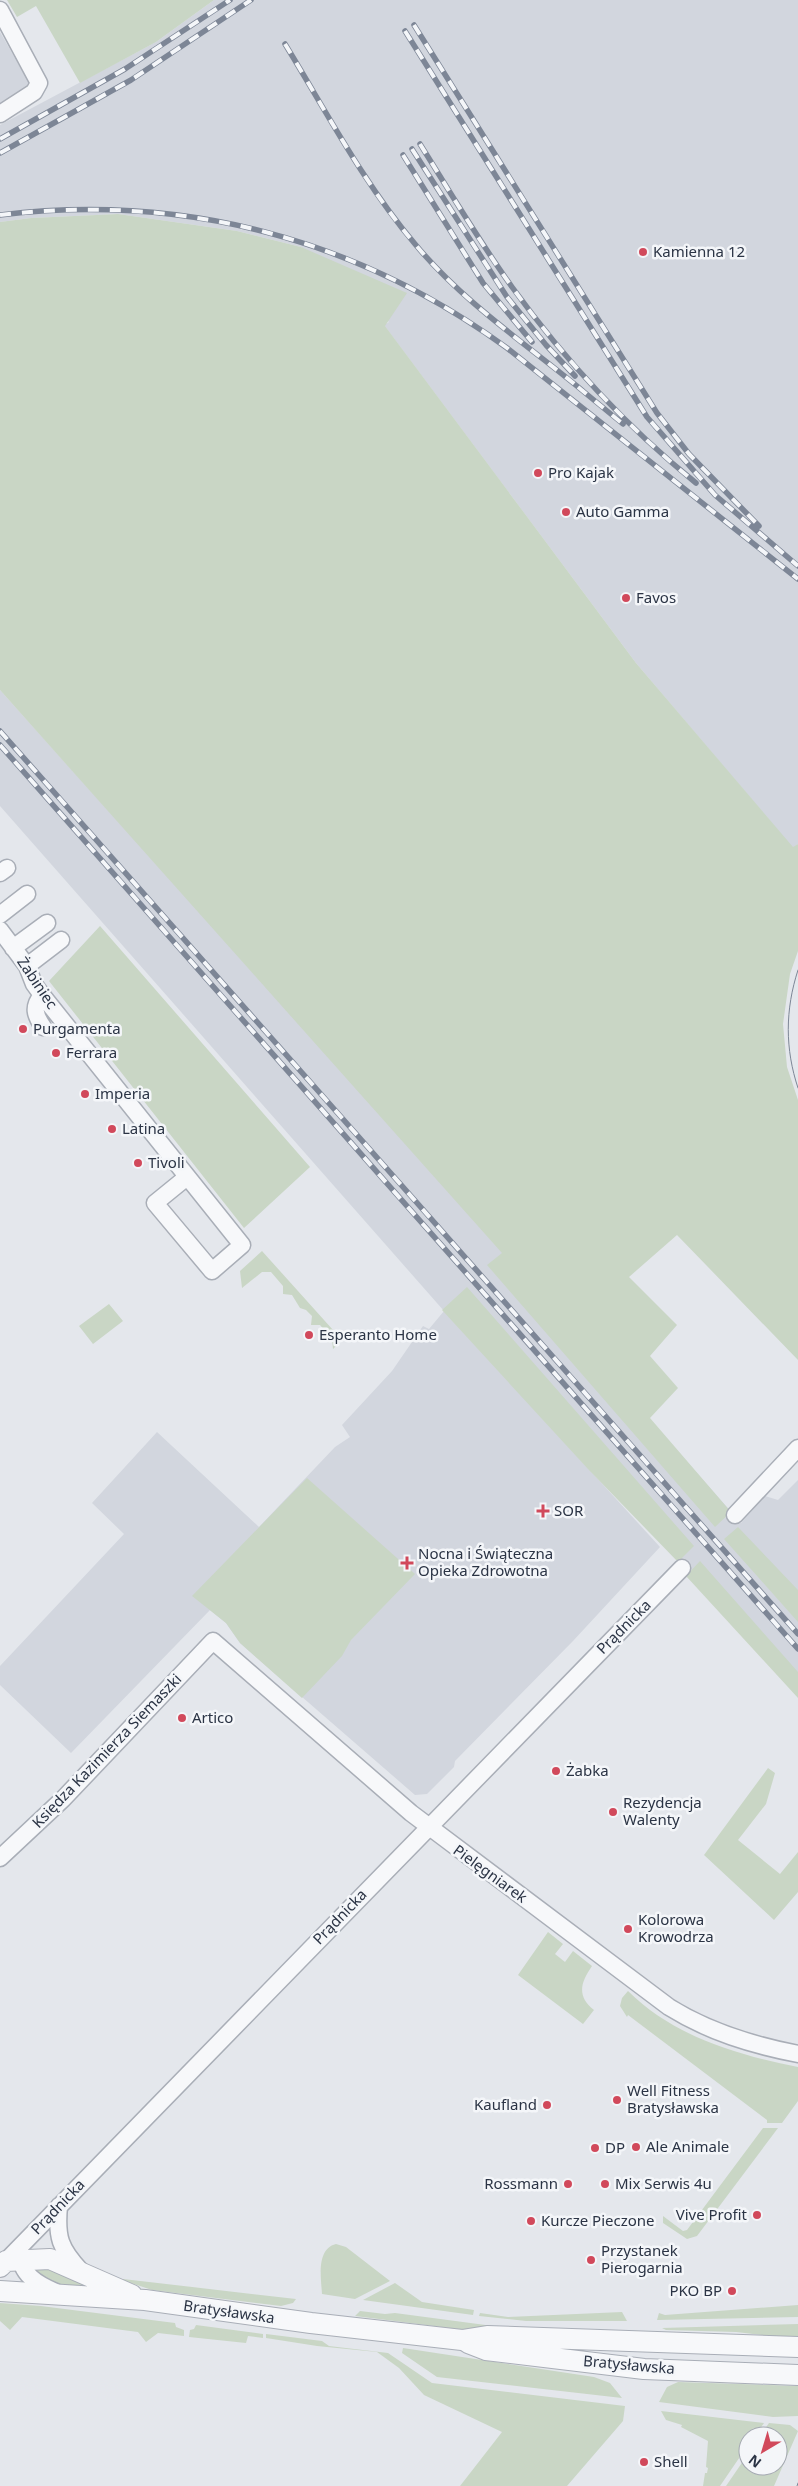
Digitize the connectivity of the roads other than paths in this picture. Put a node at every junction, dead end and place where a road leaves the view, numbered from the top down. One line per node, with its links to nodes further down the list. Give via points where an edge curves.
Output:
1 (0, 10): 2 (street, via 39,83 34,92)
2 (0, 114)
3 (27, 894): 4 (street)
4 (0, 915)
5 (47, 923): 8 (street)
6 (0, 930): 8 (street, Żabiniec)
7 (61, 940): 9 (street)
8 (13, 948): 9 (street, Żabiniec)
9 (27, 966): 10 (street, Żabiniec)
10 (42, 995): 11 (street, via 35,1011); 12 (street, Żabiniec)
11 (43, 1027)
12 (186, 1178): 12 (street, Żabiniec, via 242,1245 212,1272 155,1203)
13 (798, 1448): 14 (street)
14 (735, 1514)
15 (682, 1568): 17 (street, Prądnicka)
16 (213, 1641): 17 (street, Pielęgniarek); 18 (street, Księdza Kazimierza Siemaszki)
17 (429, 1827): 19 (street, Pielęgniarek, via 674,2010 732,2038); 20 (street, Prądnicka)
18 (0, 1858)
19 (798, 2054)
20 (59, 2206): 21 (street, Prądnicka); 22 (street, Bratysławska, via 60,2244)
21 (12, 2259): 22 (street, Bratysławska, via 50,2259); 24 (street, Bratysławska, via 31,2279)
22 (81, 2271): 25 (street, Bratysławska, via 121,2292)
23 (0, 2291): 24 (street, Bratysławska)
24 (57, 2293): 25 (street, Bratysławska)
25 (146, 2300): 26 (street, Bratysławska)
26 (462, 2340): 27 (street, Bratysławska, via 487,2336); 28 (street, Bratysławska, via 486,2350 644,2369)
27 (798, 2347)
28 (798, 2375)

